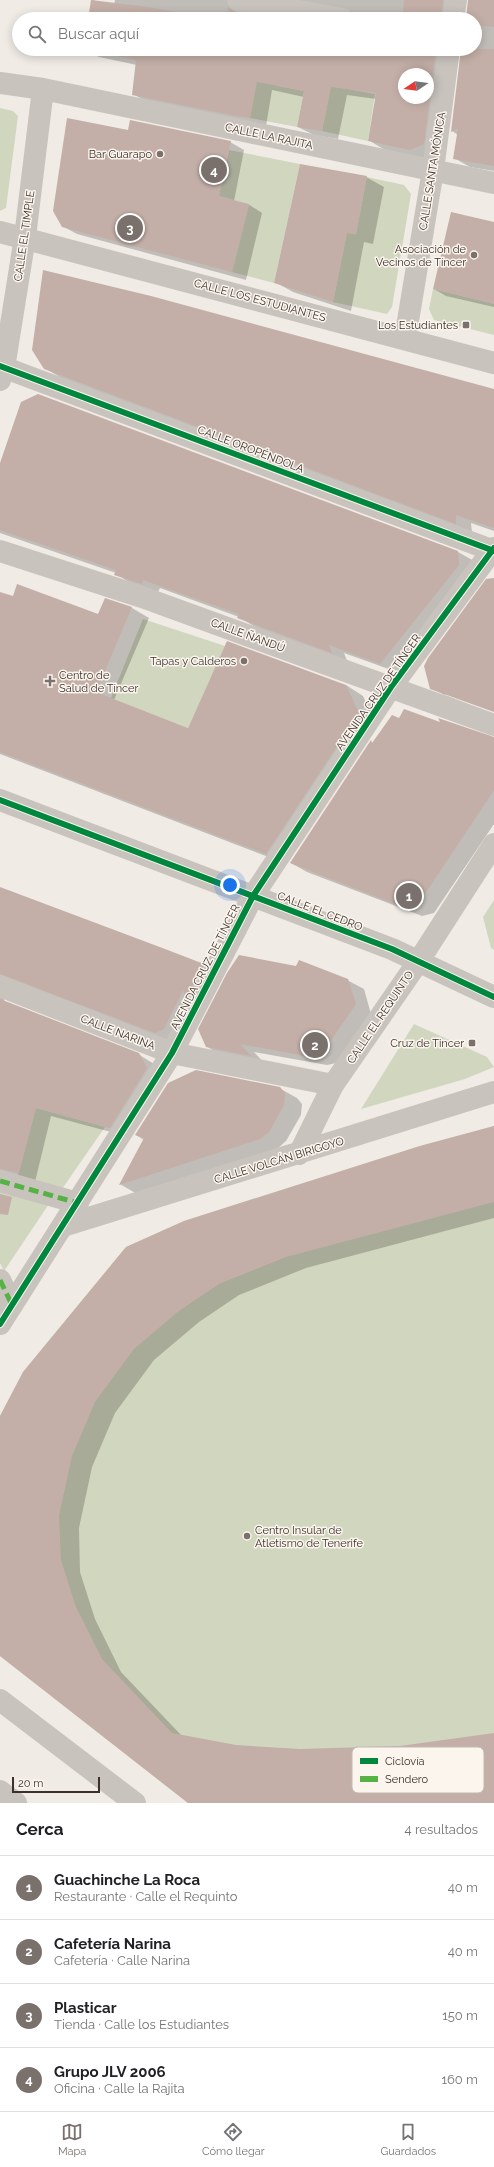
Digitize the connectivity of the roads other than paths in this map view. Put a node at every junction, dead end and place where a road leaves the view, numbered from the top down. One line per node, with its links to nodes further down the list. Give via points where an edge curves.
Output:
1 (238, 0): 3 (street)
2 (456, 0): 4 (street)
3 (304, 12)
4 (454, 12)
5 (448, 56): 8 (street, CALLE SANTA MÓNICA)
6 (0, 83): 7 (street, CALLE LA RAJITA)
7 (43, 89): 8 (street, CALLE LA RAJITA); 11 (street, CALLE EL TIMPLE)
8 (433, 170): 9 (street, CALLE LA RAJITA); 12 (street, CALLE SANTA MÓNICA)
9 (494, 183)
10 (0, 232): 11 (street, CALLE LOS ESTUDIANTES)
11 (25, 237): 12 (street, CALLE LOS ESTUDIANTES); 14 (street, CALLE EL TIMPLE)
12 (405, 339): 13 (street, CALLE LOS ESTUDIANTES)
13 (494, 363)
14 (1, 372): 15 (street, CALLE OROPÉNDOLA)
15 (493, 550): 17 (street, AVENIDA CRUZ DE TÍNCER)
16 (0, 551): 17 (street, CALLE ÑANDÚ, via 142,598)
17 (390, 686): 18 (street, CALLE ÑANDÚ); 21 (street, AVENIDA CRUZ DE TÍNCER)
18 (494, 725)
19 (0, 800): 21 (street, CALLE EL CEDRO)
20 (494, 844): 22 (street, CALLE EL REQUINTO)
21 (253, 896): 22 (street, CALLE EL CEDRO, via 392,949); 25 (street, AVENIDA CRUZ DE TÍNCER)
22 (418, 962): 24 (street, CALLE EL CEDRO); 26 (street, CALLE EL REQUINTO)
23 (0, 986): 25 (street, CALLE NARINA)
24 (494, 997)
25 (172, 1053): 26 (street, CALLE NARINA); 30 (street, AVENIDA CRUZ DE TÍNCER)
26 (333, 1085): 28 (street, CALLE EL REQUINTO)
27 (494, 1092): 28 (street, CALLE VOLCÁN BIRIGOYO)
28 (299, 1154): 31 (street, CALLE VOLCÁN BIRIGOYO)
29 (0, 1181): 30 (street)
30 (78, 1203): 31 (street, AVENIDA CRUZ DE TÍNCER)
31 (63, 1226): 33 (street, AVENIDA CRUZ DE TÍNCER)
32 (0, 1280): 33 (street)
33 (12, 1305): 34 (street, AVENIDA CRUZ DE TÍNCER)
34 (0, 1324)
35 (0, 1700): 38 (street)
36 (0, 1791): 37 (street)
37 (16, 1803)
38 (135, 1803)

